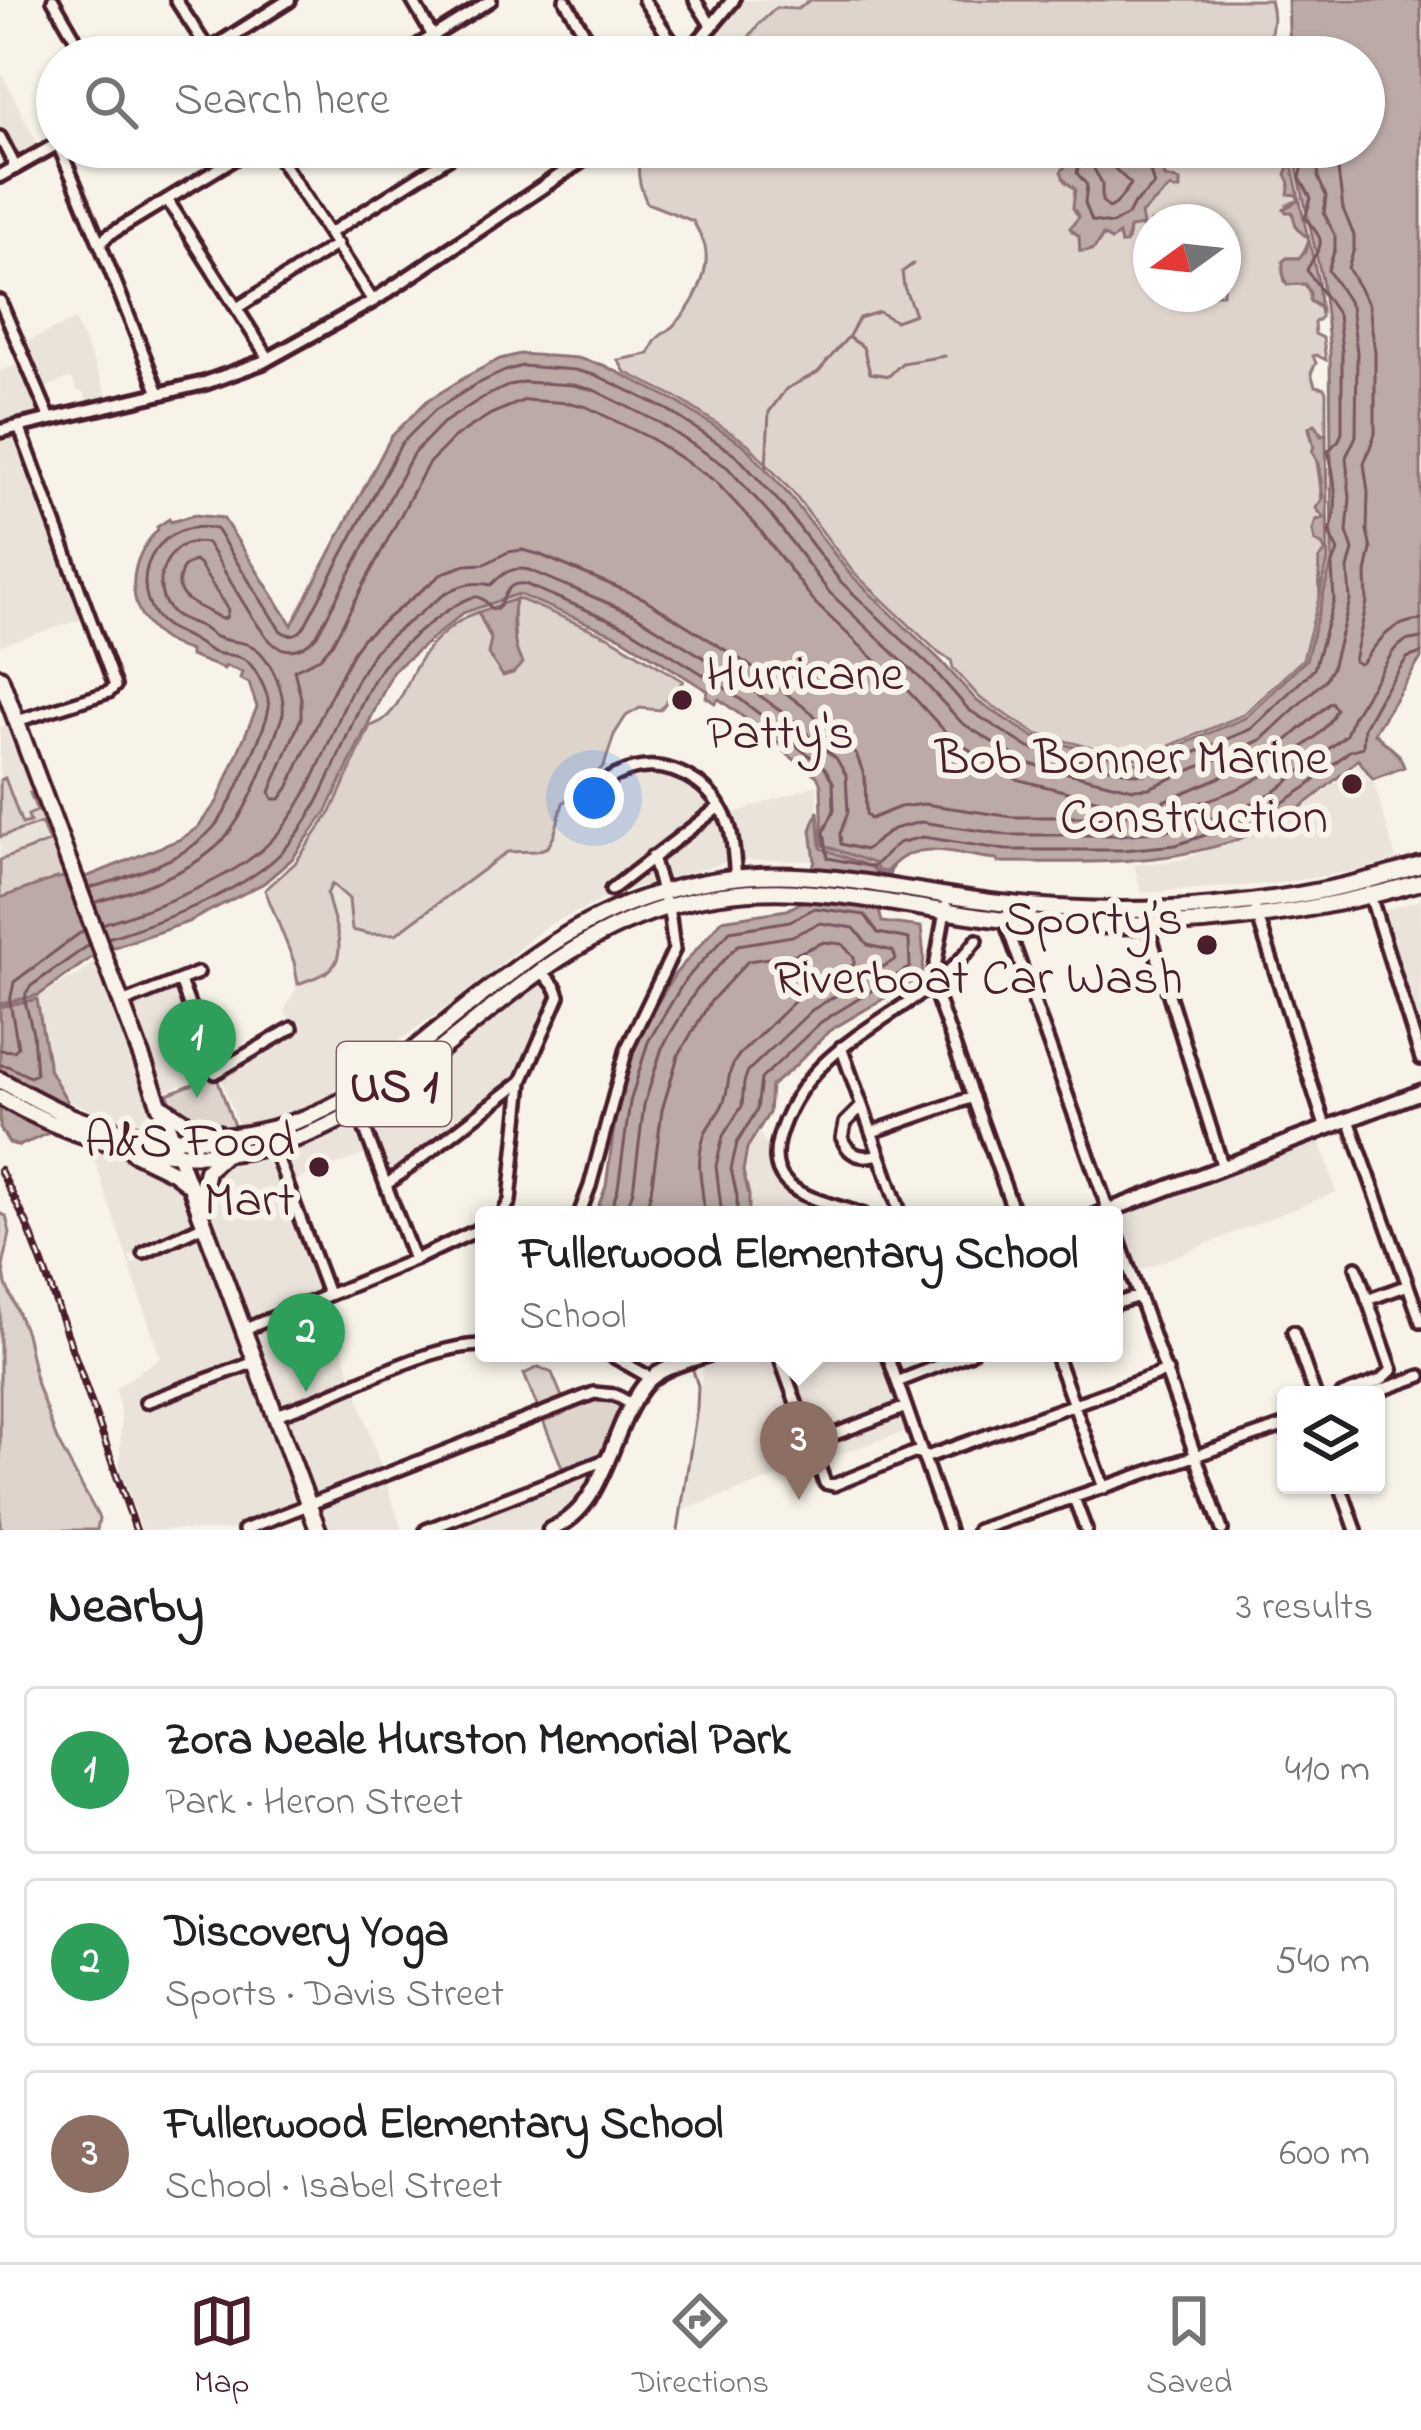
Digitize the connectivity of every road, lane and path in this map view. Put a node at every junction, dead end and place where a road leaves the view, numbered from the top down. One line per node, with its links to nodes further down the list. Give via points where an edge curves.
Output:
1 (53, 0): 11 (street)
2 (176, 0): 12 (street)
3 (289, 0): 13 (street)
4 (412, 0): 14 (street)
5 (491, 0): 15 (street)
6 (565, 0): 16 (street)
7 (644, 0): 17 (street)
8 (695, 0): 10 (street)
9 (733, 0): 10 (street)
10 (712, 27): 18 (street)
11 (74, 36)
12 (196, 36)
13 (235, 36)
14 (432, 36)
15 (435, 36)
16 (586, 36)
17 (669, 36)
18 (704, 36)
19 (0, 137): 21 (street)
20 (36, 157): 21 (street)
21 (16, 168): 27 (street)
22 (68, 168): 30 (street)
23 (221, 168): 28 (street)
24 (286, 168): 29 (street)
25 (433, 168): 29 (street)
26 (571, 168): 33 (street)
27 (0, 176)
28 (168, 201): 30 (street); 34 (street)
29 (329, 233): 31 (street)
30 (102, 243): 36 (street)
31 (337, 244): 33 (street); 34 (street)
32 (0, 301): 37 (street)
33 (373, 301): 35 (street)
34 (238, 308): 35 (street)
35 (269, 359): 36 (street)
36 (159, 393): 37 (street)
37 (50, 418): 38 (street)
38 (19, 426): 39 (street); 41 (street, via 115,686)
39 (0, 430)
40 (0, 677): 41 (main road)
41 (11, 723): 61 (main road)
42 (578, 802): 43 (street, via 618,773 650,766 690,778)
43 (719, 807): 44 (street); 46 (street)
44 (652, 857): 49 (street); 50 (street)
45 (1421, 866): 48 (main road, US 1)
46 (736, 877): 50 (main road, US 1); 51 (main road, US 1, via 820,876)
47 (1421, 882): 48 (main road, US 1)
48 (1368, 889): 53 (main road, US 1); 64 (street)
49 (611, 890)
50 (665, 899): 51 (main road, US 1, via 784,890); 57 (main road, US 1, via 592,919); 89 (street, via 674,950 627,1048)
51 (946, 903): 52 (main road, US 1); 55 (main road, US 1); 60 (street)
52 (999, 903): 54 (main road, US 1); 55 (street)
53 (1256, 909): 54 (main road, US 1); 75 (street)
54 (1145, 917): 55 (main road, US 1, via 1076,925); 85 (street)
55 (1004, 920): 93 (street)
56 (977, 940): 60 (street)
57 (536, 963): 66 (street, via 559,996); 71 (main road, US 1)
58 (198, 974): 59 (street)
59 (180, 981): 61 (street); 62 (street, via 215,1073)
60 (932, 984): 63 (street); 69 (street)
61 (122, 1003): 70 (main road)
62 (292, 1028)
63 (841, 1047): 72 (street); 90 (street, via 801,1087 776,1160 796,1190)
64 (1421, 1059)
65 (0, 1080): 73 (main road, US 1)
66 (522, 1081): 86 (street); 88 (street)
67 (1421, 1092): 74 (main road)
68 (0, 1097): 73 (main road, US 1)
69 (973, 1097): 77 (street); 92 (street)
70 (158, 1102): 76 (main road, via 150,1120); 78 (main road, via 186,1124); 79 (main road)
71 (355, 1102): 80 (main road, US 1); 86 (street)
72 (862, 1106): 77 (street); 84 (street, via 842,1138 856,1155)
73 (58, 1119): 76 (main road, US 1); 81 (main road, US 1)
74 (1349, 1120): 75 (main road); 101 (street)
75 (1327, 1129): 85 (main road)
76 (130, 1131): 79 (main road, US 1)
77 (872, 1132): 84 (street)
78 (235, 1136): 79 (main road, US 1); 80 (main road, US 1)
79 (172, 1138): 83 (main road)
80 (270, 1138): 82 (main road, US 1); 102 (street)
81 (124, 1148): 83 (main road, US 1); 87 (main road)
82 (226, 1153): 83 (main road, US 1); 95 (main road, via 207,1170)
83 (178, 1154): 87 (main road)
84 (879, 1154): 91 (street)
85 (1223, 1168): 94 (main road)
86 (386, 1185): 99 (street)
87 (190, 1186): 95 (main road)
88 (507, 1206)
89 (582, 1206)
90 (840, 1206)
91 (898, 1206)
92 (1012, 1206)
93 (1102, 1206)
94 (1123, 1207)
95 (202, 1218): 98 (street); 107 (main road)
96 (475, 1231): 99 (street)
97 (1123, 1251): 103 (street)
98 (144, 1253)
99 (414, 1260): 102 (street)
100 (1356, 1267): 104 (street)
101 (1408, 1285): 104 (street); 106 (street)
102 (328, 1294): 107 (street)
103 (1139, 1296): 105 (street); 118 (street)
104 (1367, 1300): 117 (street)
105 (1123, 1301)
106 (1421, 1322)
107 (243, 1330): 110 (main road)
108 (1293, 1332): 123 (street)
109 (475, 1346): 130 (street, via 440,1352)
110 (255, 1362): 126 (street); 130 (main road)
111 (628, 1362): 119 (street)
112 (688, 1362): 119 (main road)
113 (781, 1362): 132 (street)
114 (890, 1362): 121 (street)
115 (948, 1362): 121 (street)
116 (1058, 1362): 128 (street)
117 (1392, 1370): 122 (street); 124 (street)
118 (1167, 1371): 128 (street); 134 (street)
119 (656, 1375): 127 (main road)
120 (1421, 1376): 122 (street)
121 (897, 1382): 129 (street)
122 (1396, 1385): 125 (street)
123 (1312, 1386)
124 (1366, 1386)
125 (1385, 1389)
126 (146, 1402)
127 (633, 1405): 135 (main road); 139 (street, via 594,1393)
128 (1075, 1405): 133 (street); 136 (street)
129 (906, 1407): 132 (street); 133 (street)
130 (275, 1415): 139 (main road)
131 (1277, 1428): 134 (street)
132 (808, 1444): 133 (street, via 830,1485)
133 (923, 1454): 144 (street)
134 (1196, 1456): 136 (street); 147 (street)
135 (608, 1459): 142 (street); 143 (main road, via 580,1510)
136 (1104, 1488): 138 (street)
137 (1343, 1494): 148 (street)
138 (1074, 1498): 145 (street); 146 (street)
139 (309, 1506): 140 (street); 141 (main road)
140 (244, 1530)
141 (318, 1530)
142 (426, 1530)
143 (550, 1530)
144 (950, 1530)
145 (978, 1530)
146 (1086, 1530)
147 (1222, 1530)
148 (1356, 1530)

